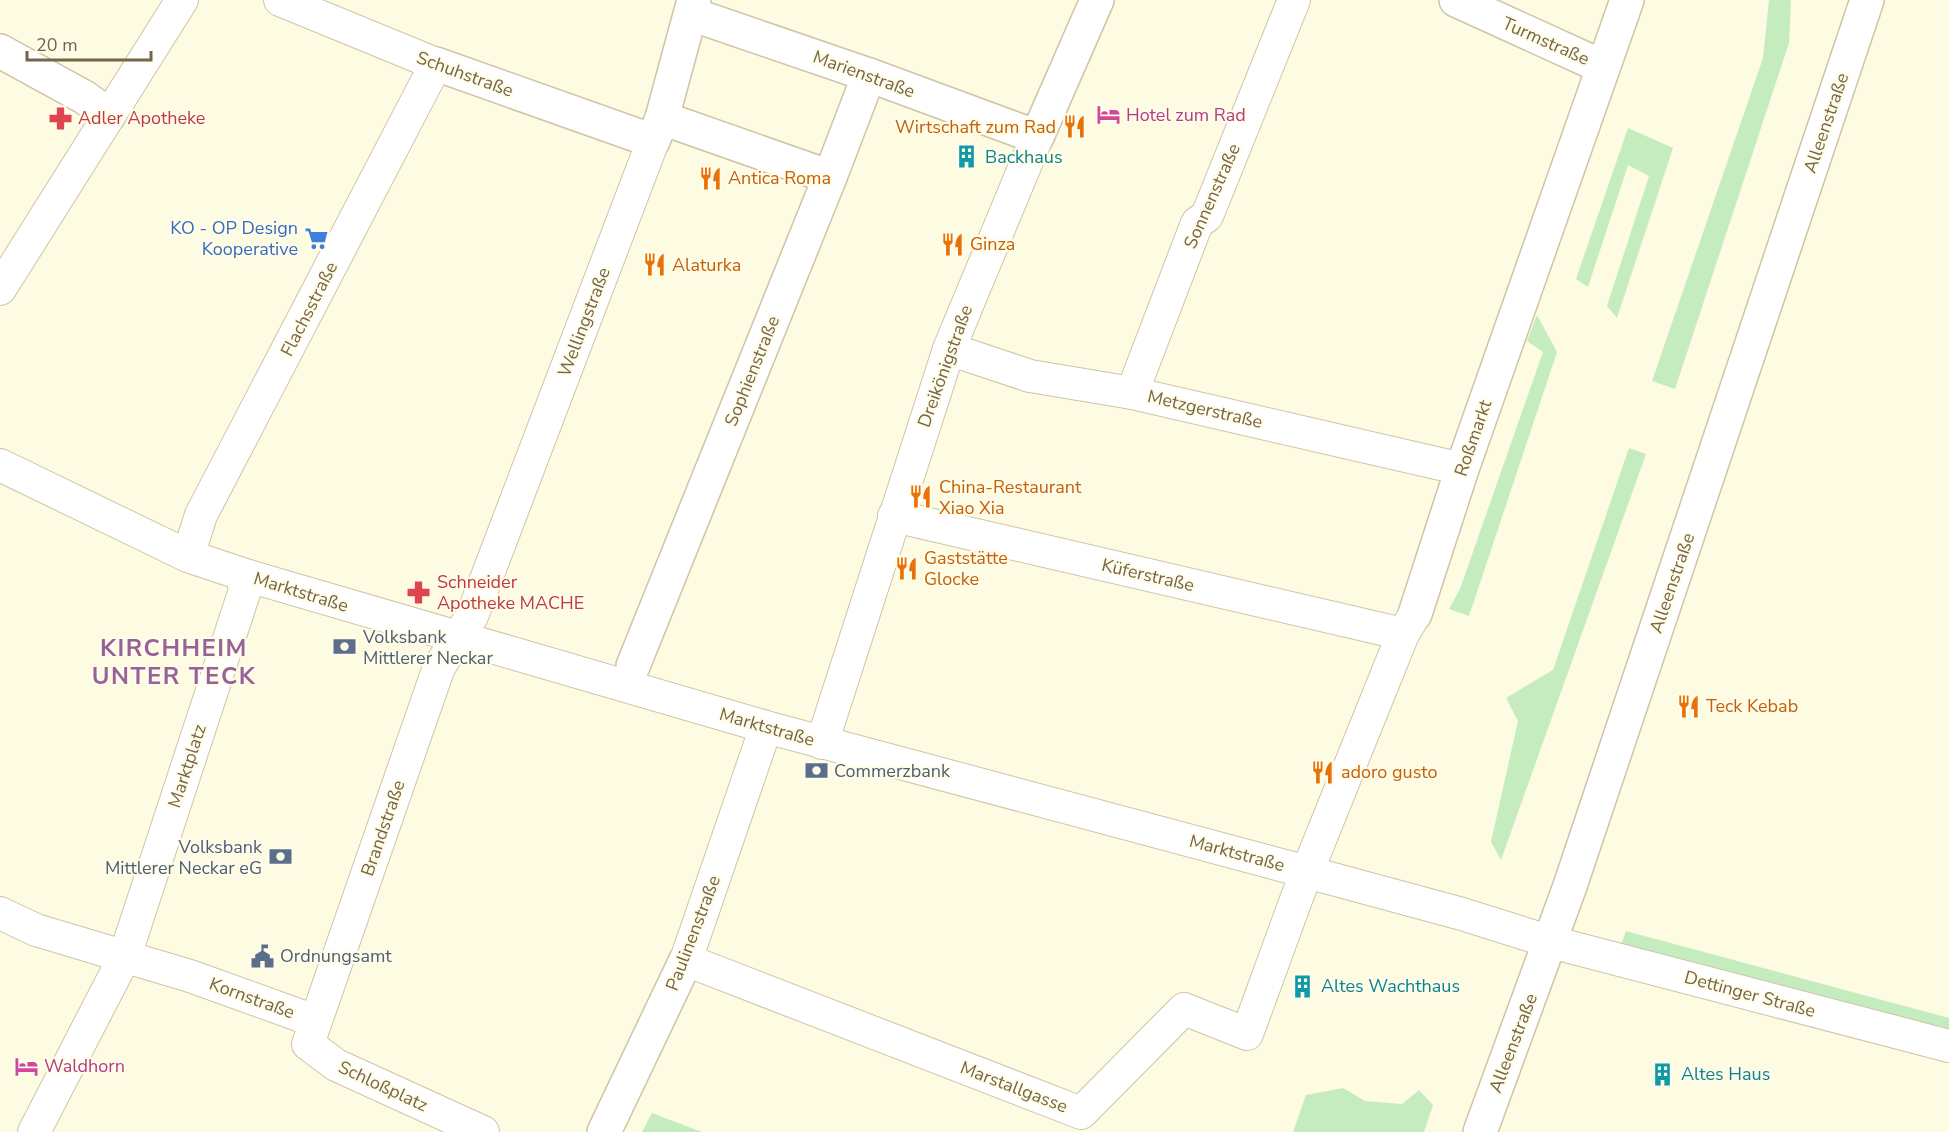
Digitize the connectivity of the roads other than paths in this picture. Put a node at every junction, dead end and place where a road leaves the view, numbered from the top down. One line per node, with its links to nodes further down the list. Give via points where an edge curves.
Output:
1 (182, 0): 15 (street)
2 (280, 0): 12 (street, Schuhstraße)
3 (1097, 0): 17 (street, Dreikönigstraße)
4 (1294, 0): 21 (street, Sonnenstraße, via 1207,216 1197,223)
5 (1456, 0): 13 (street, Turmstraße)
6 (1627, 0): 13 (street, Roßmarkt)
7 (1844, 0): 10 (street)
8 (1867, 0): 10 (street, Alleenstraße)
9 (693, 7): 14 (street, Marienstraße); 16 (street, Wellingstraße)
10 (1856, 32): 34 (street, Alleenstraße)
11 (0, 51): 15 (street)
12 (436, 64): 16 (street, Schuhstraße); 25 (street, Flachsstraße, via 201,515)
13 (1603, 67): 23 (street, Roßmarkt)
14 (868, 75): 17 (street, Marienstraße); 18 (street, Sophienstraße)
15 (109, 115): 19 (street)
16 (658, 130): 18 (street, Schuhstraße); 28 (street, Wellingstraße, via 472,616)
17 (1037, 137): 20 (street, Dreikönigstraße)
18 (830, 177): 29 (street, Sophienstraße)
19 (0, 289)
20 (949, 349): 21 (street, Metzgerstraße, via 1030,376); 24 (street, Dreikönigstraße)
21 (1132, 393): 23 (street, Metzgerstraße)
22 (0, 465): 25 (street, Marktstraße)
23 (1462, 469): 27 (street, Roßmarkt)
24 (894, 516): 27 (street, Küferstraße); 31 (street, Dreikönigstraße)
25 (188, 556): 26 (street, Marktstraße)
26 (245, 575): 28 (street, Marktstraße); 35 (street, Marktplatz, via 244,593)
27 (1409, 624): 32 (street, Roßmarkt)
28 (457, 638): 30 (street, Marktstraße); 37 (street, Brandstraße, via 439,667)
29 (633, 666)
30 (766, 727): 31 (street, Marktstraße); 36 (street, Paulinenstraße)
31 (822, 742): 32 (street, Marktstraße)
32 (1307, 872): 34 (street, Marktstraße); 36 (street, Marstallgasse, via 1247,1034 1184,1009 1081,1113)
33 (0, 913): 35 (street, via 36,930)
34 (1551, 942): 38 (street, Dettinger Straße); 42 (street, Alleenstraße)
35 (125, 956): 37 (street, Kornstraße); 39 (street, Marktplatz)
36 (686, 960): 41 (street, Paulinenstraße)
37 (315, 1021): 40 (street, Schloßplatz, via 308,1044 336,1065)
38 (1949, 1046)
39 (34, 1132)
40 (483, 1132)
41 (604, 1132)
42 (1480, 1132)

